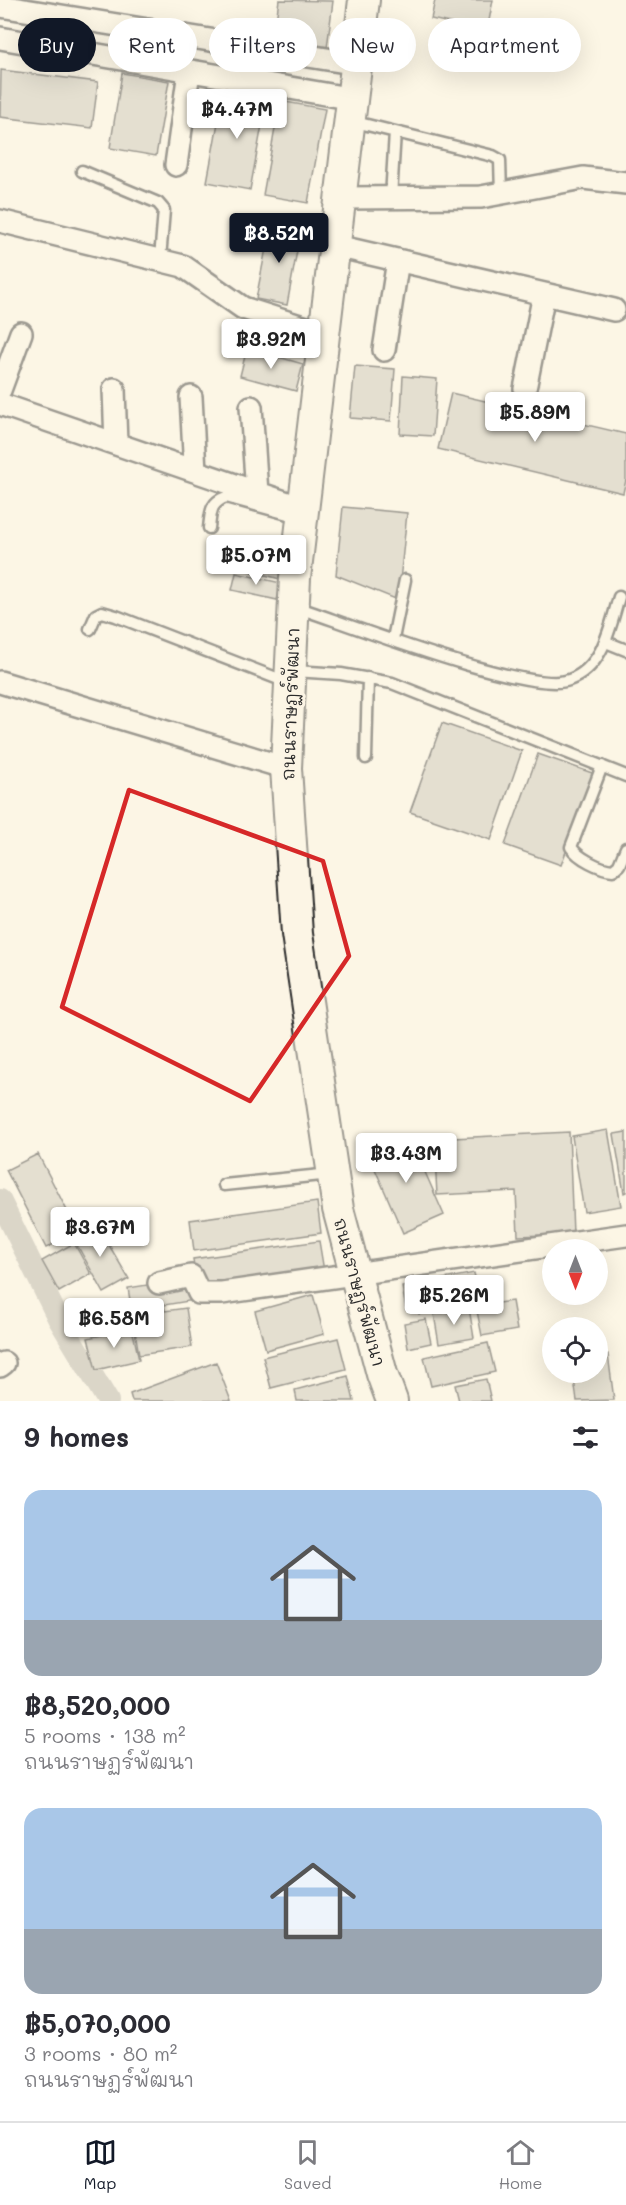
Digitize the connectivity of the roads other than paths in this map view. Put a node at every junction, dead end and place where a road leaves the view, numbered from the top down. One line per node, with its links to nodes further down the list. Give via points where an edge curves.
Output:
1 (364, 0): 3 (street, ถนนราษฏร์พัฒนา)
2 (0, 6): 6 (street)
3 (362, 18)
4 (0, 38): 5 (street)
5 (108, 56)
6 (329, 59)
7 (189, 72): 12 (street)
8 (197, 72): 10 (street)
9 (357, 72): 10 (street, ถนนราษฏร์พัฒนา)
10 (352, 110): 11 (lane); 17 (street, ถนนราษฏร์พัฒนา)
11 (394, 132): 15 (lane, via 500,160); 16 (lane)
12 (176, 165)
13 (82, 171): 20 (lane, via 158,203 164,210)
14 (626, 183): 15 (street, via 583,178)
15 (501, 194): 16 (street)
16 (392, 197): 17 (street)
17 (342, 198): 19 (street, ถนนราษฏร์พัฒนา)
18 (0, 221): 20 (street)
19 (336, 246): 21 (street); 25 (street, ถนนราษฏร์พัฒนา)
20 (160, 259): 25 (street, via 183,266 243,308)
21 (398, 260): 22 (street); 26 (street)
22 (544, 294): 23 (street); 28 (street)
23 (614, 310)
24 (21, 333): 29 (street)
25 (325, 333): 36 (street, ถนนราษฏร์พัฒนา)
26 (384, 350)
27 (114, 389): 33 (street)
28 (525, 389)
29 (0, 390)
30 (191, 397): 34 (street)
31 (0, 404): 33 (street)
32 (251, 407): 35 (street)
33 (117, 444): 34 (street)
34 (195, 471): 35 (street)
35 (257, 493): 36 (street)
36 (302, 513): 37 (lane, via 226,497 211,508); 40 (street, ถนนราษฏร์พัฒนา)
37 (209, 528)
38 (405, 580): 42 (lane)
39 (619, 597): 43 (lane)
40 (293, 607): 42 (lane); 45 (street, ถนนราษฏร์พัฒนา)
41 (90, 629): 45 (lane, via 96,615 102,612)
42 (393, 639): 43 (lane, via 513,678 551,683 569,680 585,671)
43 (606, 642): 44 (lane)
44 (626, 650)
45 (289, 677): 46 (lane); 50 (street, ถนนราษฏร์พัฒนา)
46 (368, 678): 48 (lane); 49 (lane, via 411,690)
47 (0, 682): 50 (street)
48 (366, 758)
49 (602, 766): 51 (lane); 52 (lane, via 571,847 575,853 613,870)
50 (286, 768): 53 (street, ถนนราษฏร์พัฒนา, via 297,934)
51 (626, 776)
52 (626, 848)
53 (333, 1174): 54 (lane); 56 (street, ถนนราษฏร์พัฒนา)
54 (224, 1185)
55 (626, 1235): 56 (street)
56 (356, 1275): 57 (street, via 204,1294 196,1291 191,1276); 58 (street, ถนนราษฏร์พัฒนา)
57 (159, 1282)
58 (392, 1401)

